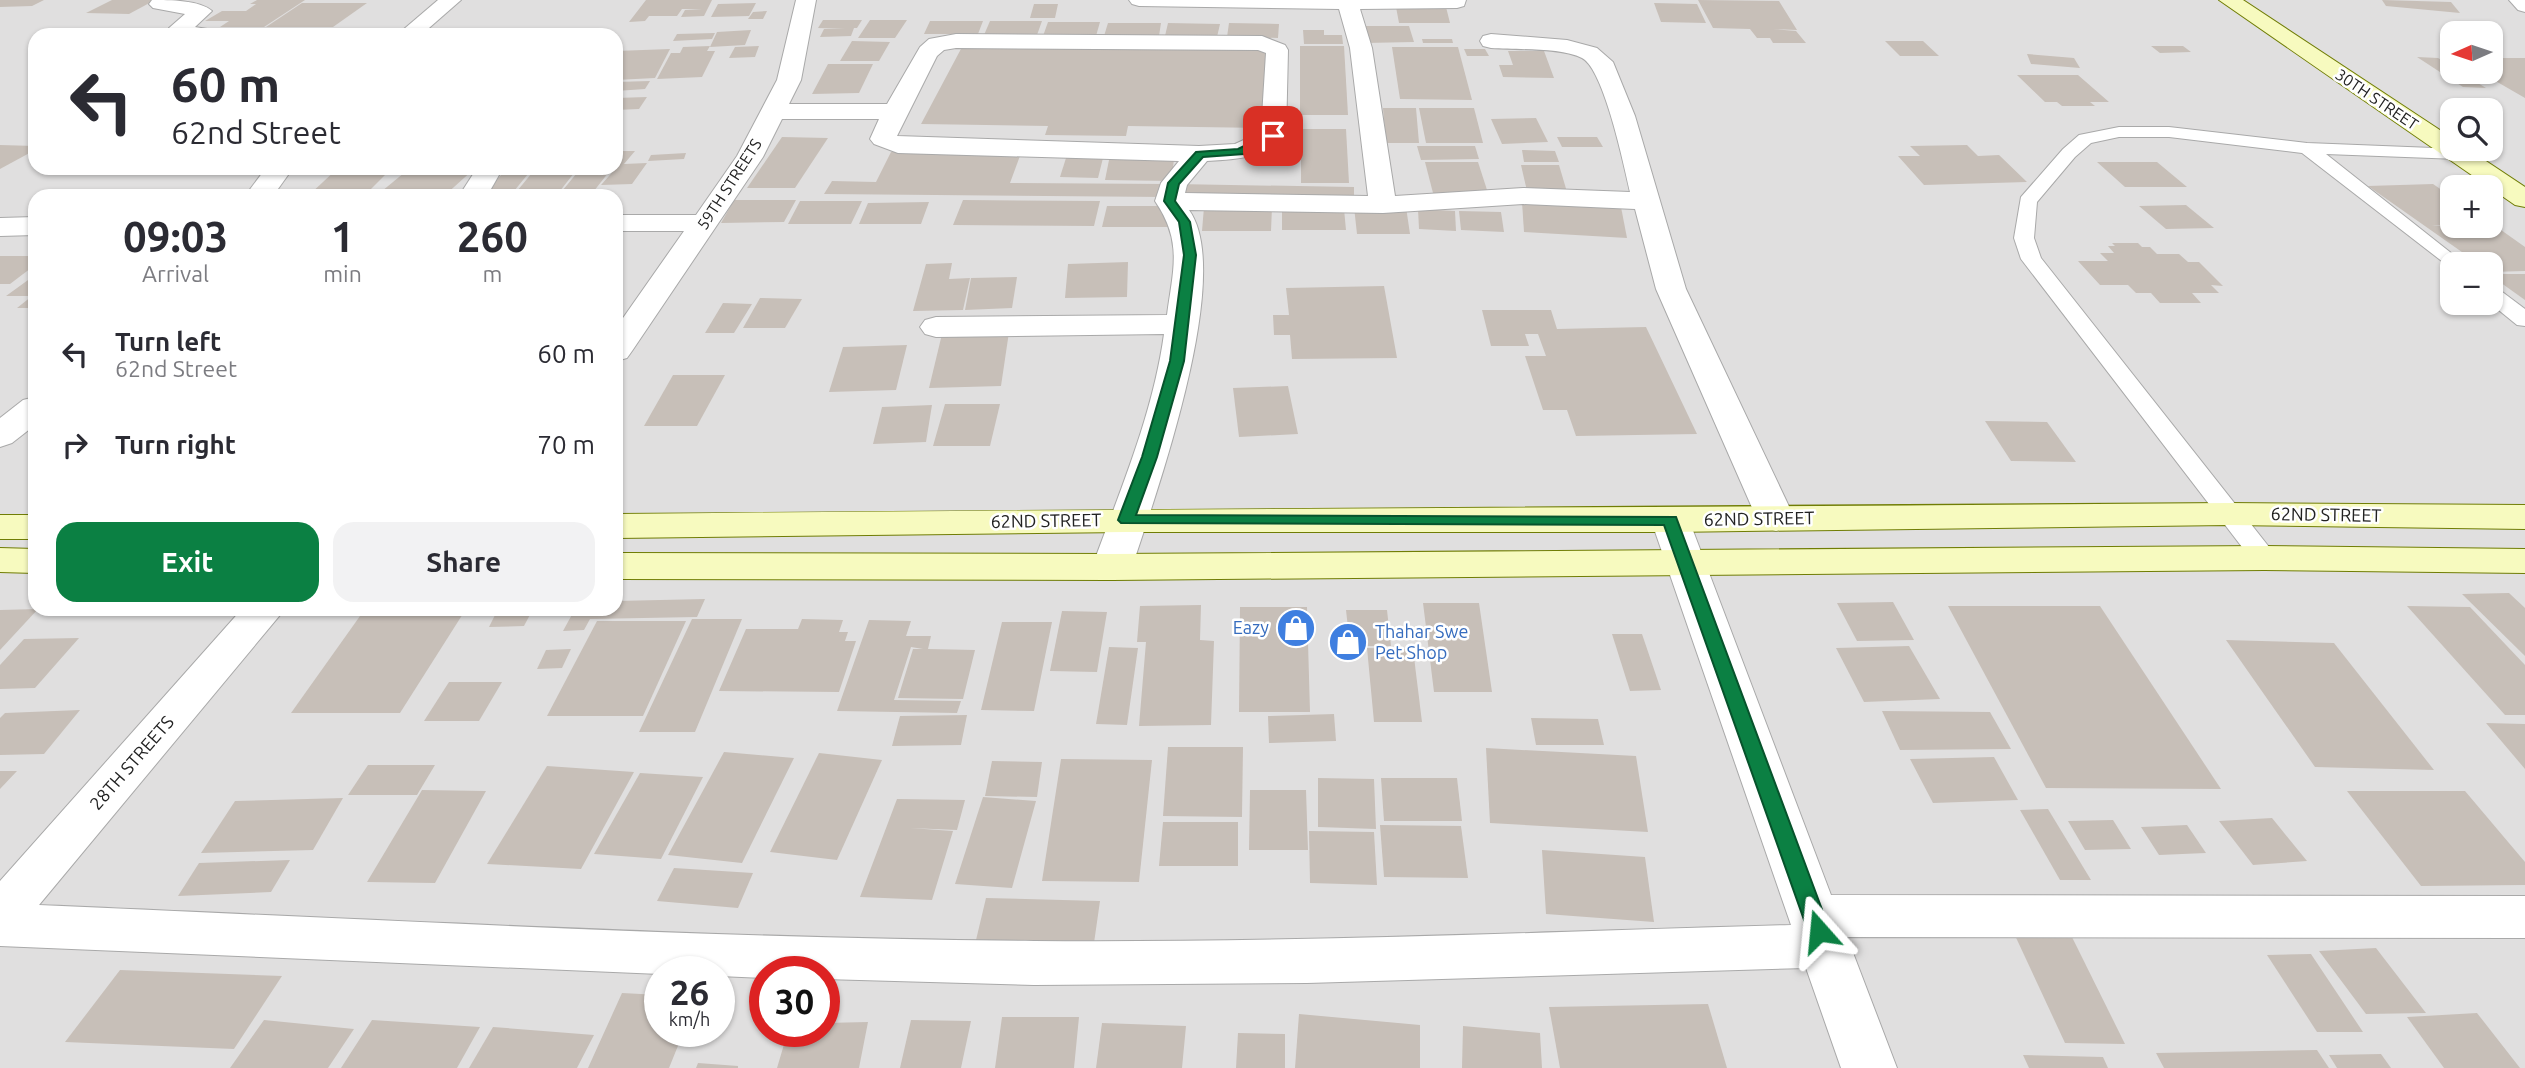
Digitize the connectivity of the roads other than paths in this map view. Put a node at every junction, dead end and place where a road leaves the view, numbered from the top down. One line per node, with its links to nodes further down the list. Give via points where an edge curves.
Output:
1 (451, 0): 11 (street)
2 (805, 0): 14 (street, 59TH STREETS, via 789,80)
3 (1139, 0): 6 (street)
4 (2229, 0): 15 (main road, 30TH STREET)
5 (2519, 0): 9 (street)
6 (1347, 2): 7 (street); 23 (street, via 1361,48)
7 (1457, 2)
8 (160, 5): 10 (street, via 201,11)
9 (2525, 6)
10 (181, 28)
11 (417, 28)
12 (1491, 41): 22 (street, via 1567,47 1602,62)
13 (895, 111): 14 (street); 18 (street, via 883,139 898,145); 18 (street, via 937,44 1262,43 1277,50 1273,136 1240,152)
14 (772, 112): 25 (street, 59TH STREETS, via 750,157)
15 (2440, 142)
16 (2307, 148): 17 (lane); 28 (lane); 36 (lane, via 2169,132 2105,134 2085,139 2028,201 2024,238 2031,259)
17 (2440, 153)
18 (1199, 154): 21 (street, via 1174,183)
19 (2468, 161): 20 (main road, 30TH STREET)
20 (2525, 199)
21 (1169, 201): 23 (street); 31 (street, via 1184,222 1190,255)
22 (1646, 201): 23 (street, via 1523,196); 38 (street, via 1671,289)
23 (1383, 205)
24 (623, 223): 25 (street)
25 (704, 223): 33 (street, 59TH STREETS)
26 (28, 226): 27 (street)
27 (0, 227)
28 (2440, 252)
29 (2503, 302): 30 (lane)
30 (2525, 320)
31 (1182, 324): 32 (street); 39 (street, via 1177,361 1150,457)
32 (936, 327)
33 (623, 341)
34 (28, 413): 35 (street)
35 (0, 436)
36 (2228, 514): 37 (main road, 62ND STREET); 38 (main road, 62ND STREET); 44 (lane)
37 (2525, 517)
38 (1776, 519): 40 (main road, 62ND STREET)
39 (1126, 520): 40 (main road, 62ND STREET); 41 (main road, 62ND STREET); 50 (street)
40 (1670, 520): 48 (street)
41 (623, 526)
42 (0, 527): 43 (main road)
43 (28, 527)
44 (2264, 558): 47 (main road); 48 (main road)
45 (0, 560): 46 (main road)
46 (28, 561)
47 (2525, 561)
48 (1686, 564): 50 (main road); 55 (street)
49 (623, 566): 50 (main road)
50 (1112, 567)
51 (259, 616): 52 (street, 28TH STREETS)
52 (0, 916)
53 (2525, 917): 55 (street)
54 (0, 925): 55 (street, via 1034,963 1307,961)
55 (1819, 931): 56 (street)
56 (1869, 1068)

